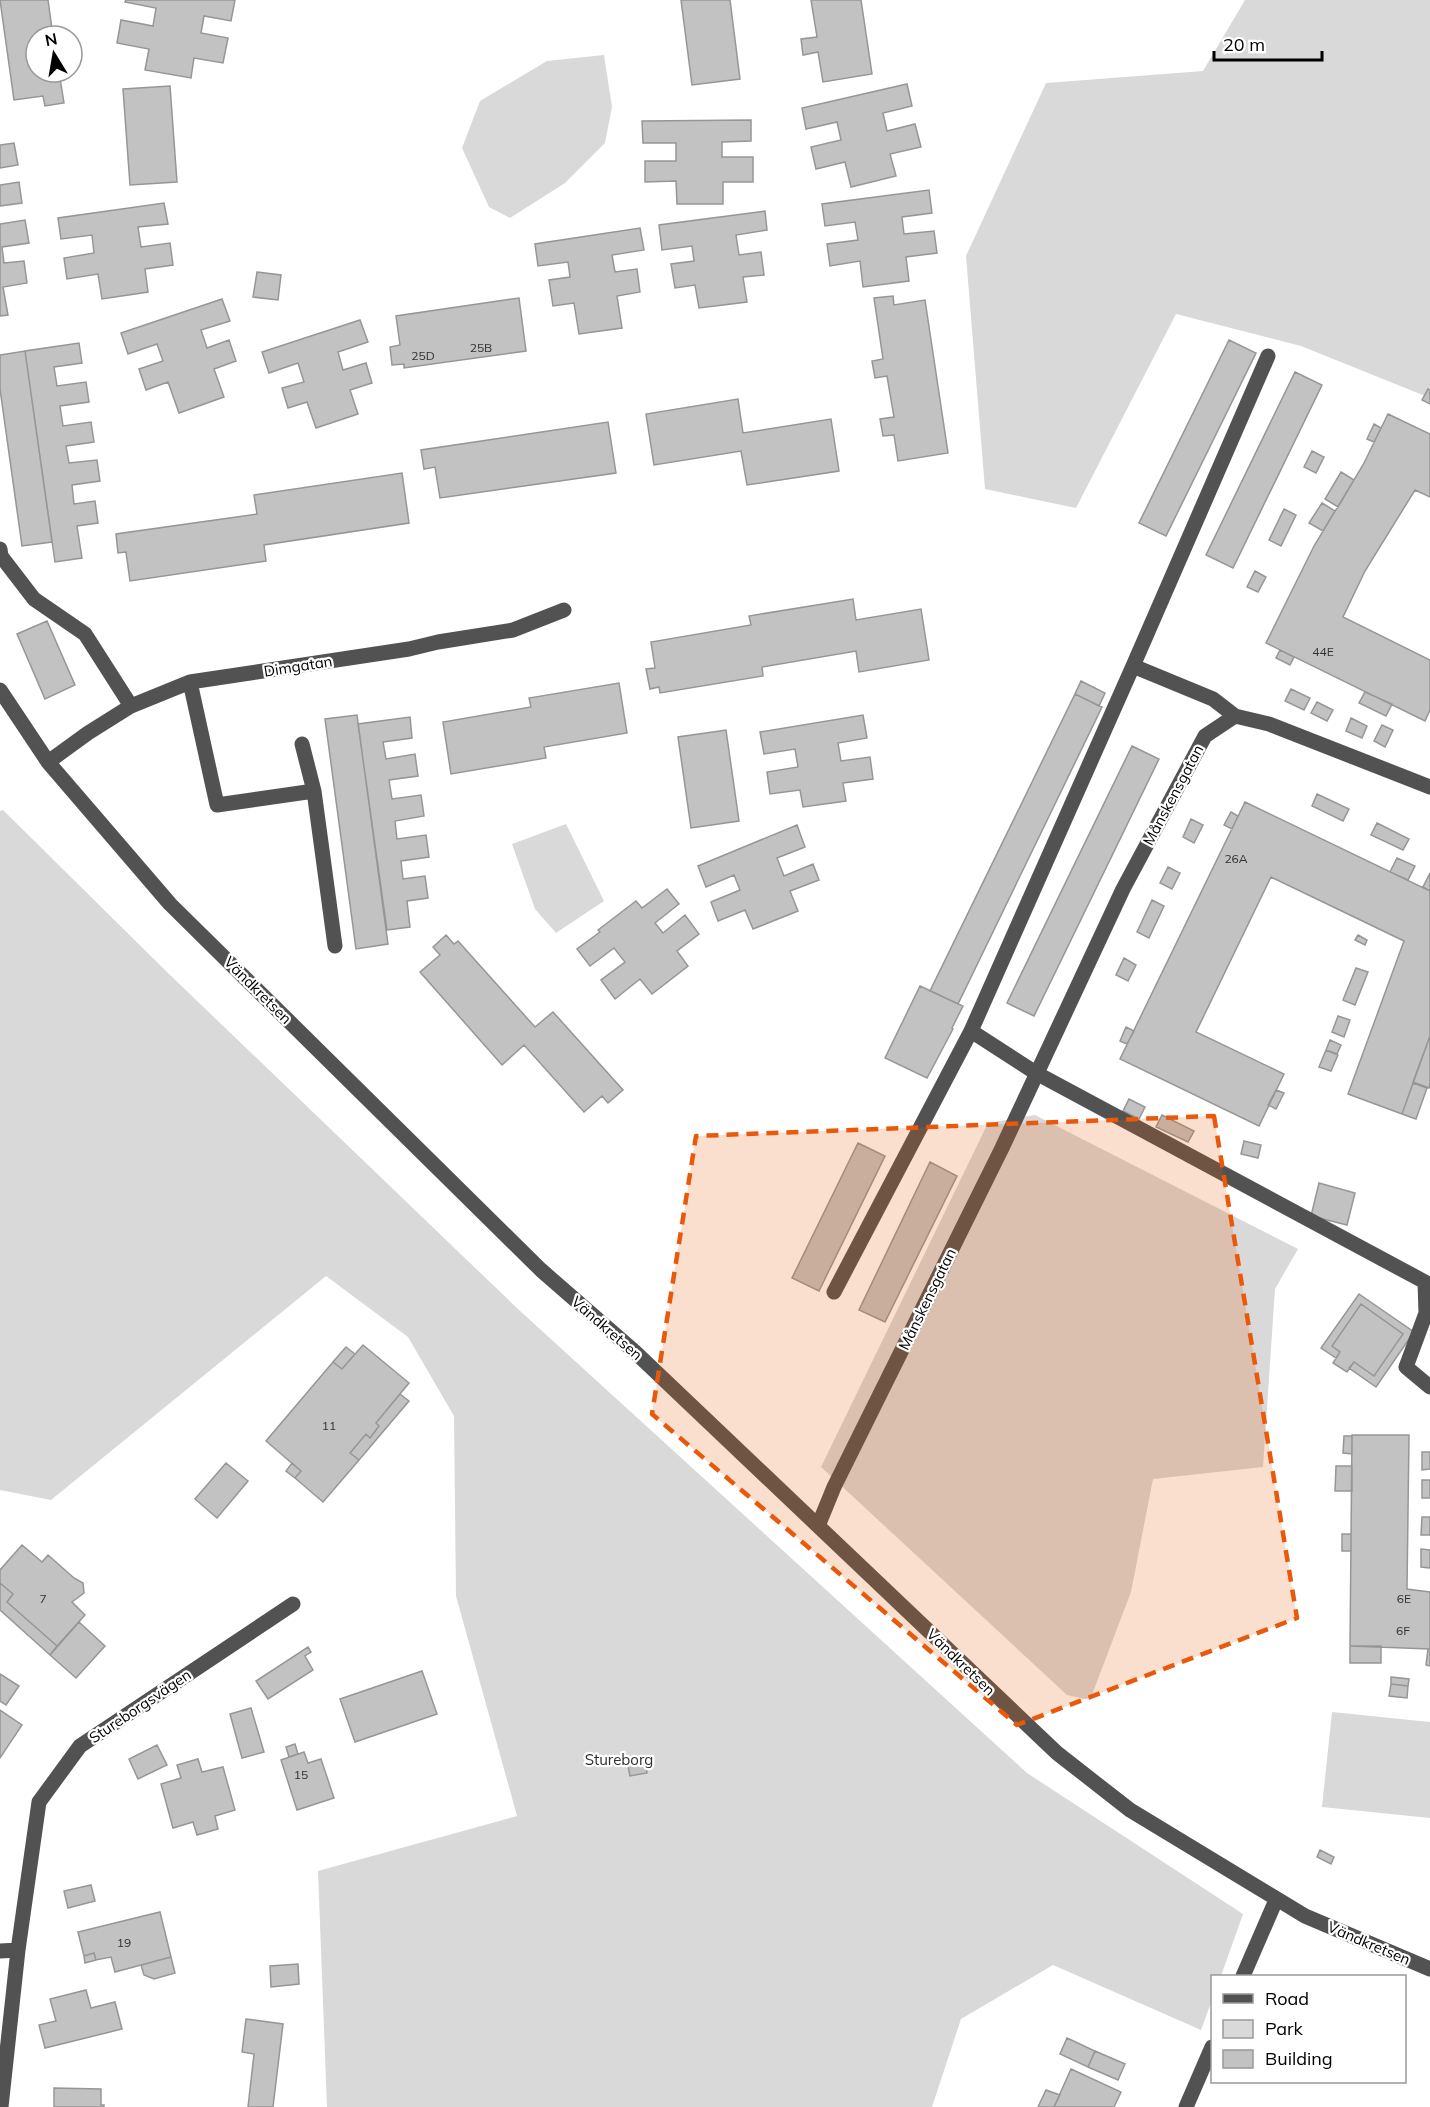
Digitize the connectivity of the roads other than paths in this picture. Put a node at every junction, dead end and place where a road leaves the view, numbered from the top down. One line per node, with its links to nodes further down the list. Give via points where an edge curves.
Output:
1 (1268, 357): 4 (street)
2 (0, 549): 7 (street, via 1,556 34,599 85,634)
3 (564, 610): 5 (street, Dimgatan, via 513,630)
4 (1133, 666): 8 (street, via 1213,699); 14 (street)
5 (190, 682): 7 (street, Dimgatan); 12 (street, via 217,805)
6 (2, 696): 10 (street, Vändkretsen)
7 (131, 706): 10 (street, Dimgatan)
8 (1235, 716): 11 (street, via 1269,724); 15 (street, Månskensgatan, via 1205,736 1122,889)
9 (302, 744): 12 (street)
10 (48, 762): 18 (street, Vändkretsen, via 170,904 541,1270 635,1352)
11 (1430, 787)
12 (314, 791): 13 (street)
13 (335, 946)
14 (971, 1030): 15 (street); 16 (street)
15 (1036, 1073): 17 (street, via 1425,1282 1426,1313 1406,1367); 18 (street, Månskensgatan)
16 (834, 1292)
17 (1430, 1387)
18 (818, 1526): 20 (street, Vändkretsen, via 1057,1754 1130,1810)
19 (292, 1604): 21 (street, Stureborgsvägen, via 80,1746 39,1802)
20 (1276, 1900): 23 (street, Vändkretsen); 24 (street)
21 (18, 1950): 22 (street); 26 (street, Stureborgsvägen)
22 (0, 1951)
23 (1430, 1969)
24 (1244, 1975)
25 (1211, 2049): 27 (street)
26 (1, 2107)
27 (1186, 2107)

